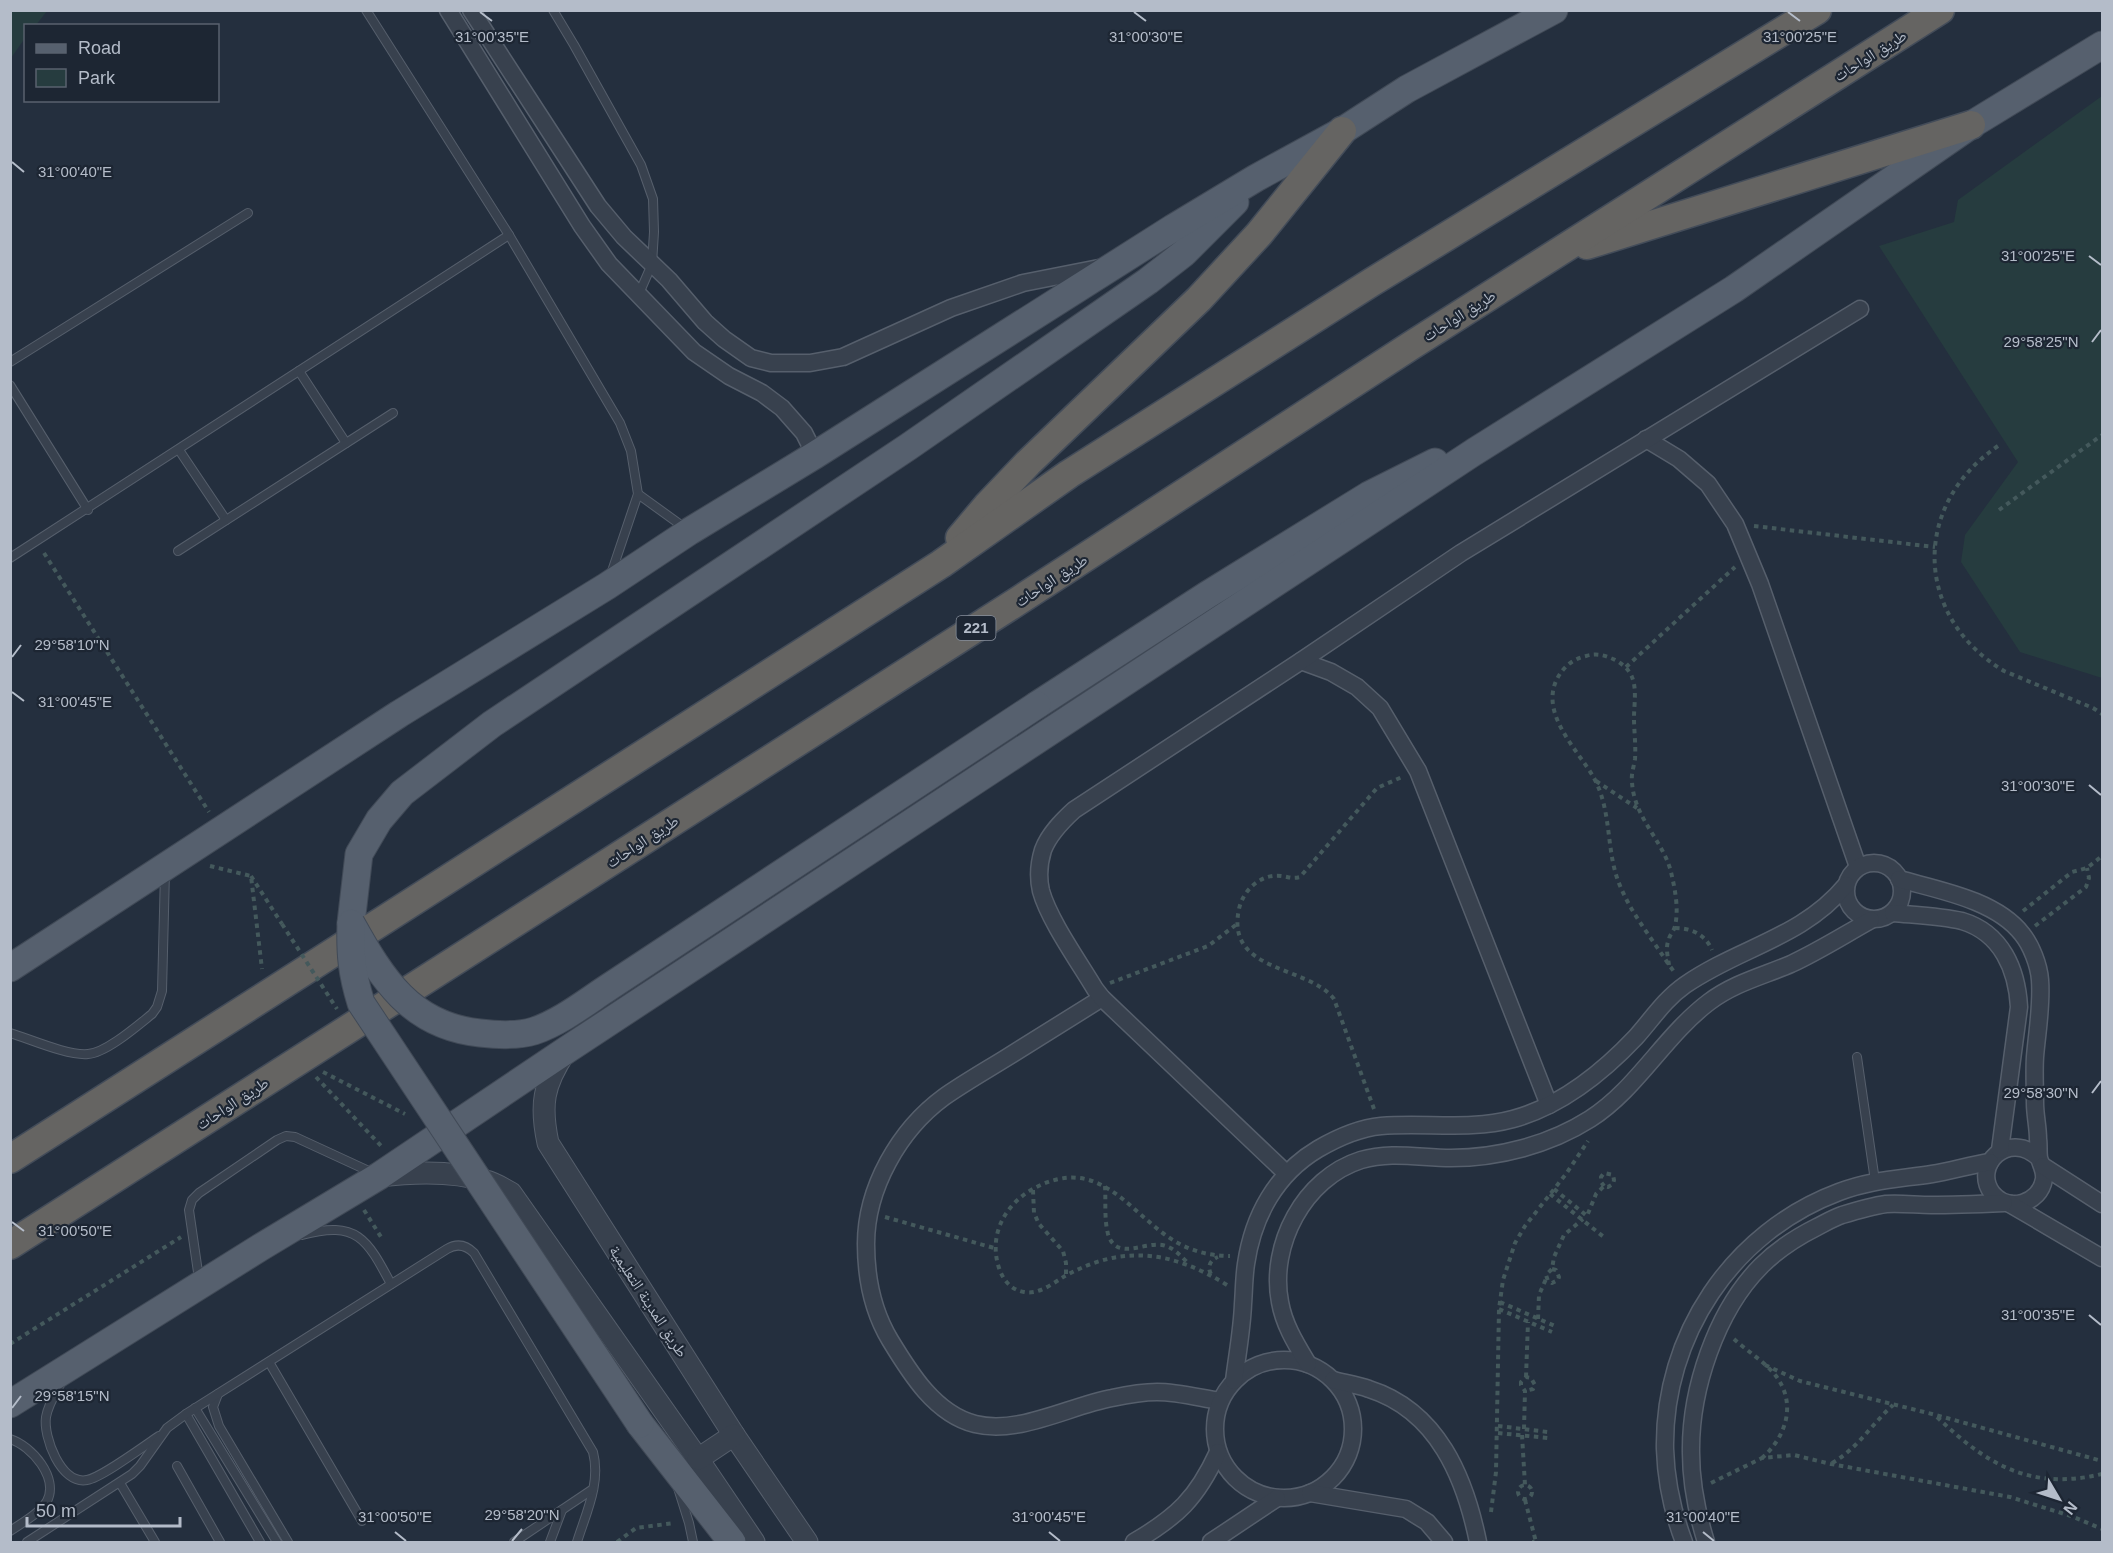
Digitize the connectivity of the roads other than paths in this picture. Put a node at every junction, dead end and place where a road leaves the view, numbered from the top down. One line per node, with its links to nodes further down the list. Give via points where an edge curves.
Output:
1 (366, 10): 15 (lane)
2 (448, 10): 10 (street)
3 (471, 10): 9 (street)
4 (553, 10): 17 (lane, via 641,165 653,199)
5 (1554, 10): 12 (main road, via 1407,89)
6 (1817, 10): 36 (highway, via 1372,282 1070,474)
7 (1940, 10): 16 (highway, طريق الواحات / 221)
8 (2103, 45): 11 (main road)
9 (507, 66): 10 (street); 17 (street, via 598,206)
10 (489, 77): 19 (street, via 582,226)
11 (1971, 125): 16 (highway); 28 (main road, via 1734,289)
12 (1342, 131): 13 (main road); 36 (highway, via 1207,291 1007,484)
13 (1256, 178): 18 (main road); 45 (main road, via 1224,214 1166,267 908,447 492,724 402,793 379,820 359,854)
14 (248, 213): 21 (lane)
15 (509, 235): 22 (lane); 30 (lane, via 620,423 631,452)
16 (1551, 256): 64 (highway, طريق الواحات / 221, via 1009,608)
17 (652, 264): 18 (street, via 724,339 751,357 771,363 843,357 951,308 1023,283); 19 (lane)
18 (1113, 266): 29 (main road)
19 (638, 296): 29 (street, via 694,352 782,408 804,433)
20 (1860, 309): 25 (street)
21 (10, 362)
22 (299, 371): 26 (lane); 27 (lane)
23 (10, 385): 31 (lane)
24 (393, 413): 26 (lane)
25 (1646, 439): 38 (street, via 1461,553); 40 (street, via 1679,459 1708,484 1735,524 1760,584)
26 (346, 443): 32 (lane)
27 (179, 450): 31 (lane); 32 (lane)
28 (1474, 452): 45 (main road, bridge, via 1420,468 1369,495 1037,705 609,987 534,1031 498,1035 458,1031 426,1015 404,1001 383,977); 51 (main road)
29 (815, 455): 33 (main road)
30 (638, 494): 33 (lane); 37 (lane)
31 (88, 510): 35 (lane)
32 (226, 520): 34 (lane)
33 (690, 531): 37 (main road)
34 (178, 551)
35 (10, 558)
36 (941, 564): 57 (highway)
37 (607, 586): 39 (main road, via 399,714)
38 (1301, 661): 49 (street, via 1074,810 1056,828 1044,848 1039,870 1041,891 1050,914); 53 (street, via 1357,687 1380,708 1418,771)
39 (173, 864): 47 (main road); 50 (lane, via 162,992 152,1014 102,1050 87,1054)
40 (1858, 867): 41 (street, via 1867,863 1886,866); 42 (street)
41 (1899, 879): 43 (street, via 1902,897); 58 (street, via 1993,910 2011,921 2032,951 2040,978 2035,1106)
42 (1846, 885): 44 (street, via 1850,908); 46 (street, via 1834,900 1802,925)
43 (1893, 913): 44 (street); 56 (street, via 1962,921 1982,931 2011,964 2018,985 2019,1007)
44 (1871, 920): 48 (street, via 1817,952)
45 (351, 923): 86 (main road, bridge, via 350,957 361,1003)
46 (1715, 967): 48 (street); 53 (street, via 1667,999 1604,1068)
47 (10, 968)
48 (1724, 991): 55 (street, via 1679,1028 1630,1085 1598,1113 1568,1131 1499,1154 1451,1158)
49 (1099, 993): 60 (street); 75 (street, via 943,1098 917,1121 880,1180 870,1213 866,1238 869,1287 888,1336 911,1374 953,1414 975,1424 1022,1423 1111,1398 1157,1392)
50 (10, 1033)
51 (568, 1049): 59 (main road); 82 (street, طريق المدينة التعليمية, via 553,1070 545,1093 543,1118 548,1143)
52 (1857, 1057): 61 (lane)
53 (1549, 1105): 54 (street, via 1512,1119 1474,1126)
54 (1381, 1126): 55 (street); 60 (street, via 1330,1142)
55 (1385, 1155): 70 (street, via 1360,1161 1317,1187 1286,1234 1278,1277 1280,1302 1287,1326)
56 (1995, 1156): 58 (street, via 2010,1147 2021,1147); 61 (street, via 1931,1174); 62 (street, via 1986,1178 1992,1193)
57 (10, 1159)
58 (2041, 1162): 62 (street, via 2041,1190 2022,1204); 63 (street)
59 (389, 1170): 65 (main road); 68 (lane, via 296,1137 282,1137 195,1197 189,1210); 85 (street, via 400,1174 464,1175 511,1193)
60 (1286, 1173): 73 (street, via 1271,1192 1250,1240)
61 (1875, 1181): 79 (street, via 1811,1204 1761,1236 1739,1257 1689,1331 1670,1388)
62 (2007, 1203): 66 (street); 80 (street, via 1886,1204 1840,1215 1798,1236 1761,1266 1740,1293 1709,1353)
63 (2103, 1204)
64 (10, 1245)
65 (261, 1247): 67 (lane, via 321,1230 348,1231 364,1242); 68 (main road)
66 (2103, 1258)
67 (391, 1284): 69 (lane); 89 (lane, via 452,1246 470,1249 589,1443 596,1470)
68 (200, 1286): 71 (main road)
69 (269, 1362): 74 (lane); 93 (lane)
70 (1308, 1364): 72 (street); 73 (street, via 1276,1360 1246,1371)
71 (68, 1368): 76 (main road); 81 (lane, via 50,1404 46,1428 52,1449 74,1479 90,1480)
72 (1333, 1380): 90 (street, via 1353,1420 1350,1450 1335,1476); 95 (street, via 1371,1389 1407,1408 1431,1431 1450,1457 1464,1487)
73 (1234, 1381): 75 (street)
74 (218, 1393): 77 (lane); 101 (lane, via 213,1407 219,1426)
75 (1220, 1401): 84 (street, via 1214,1427)
76 (10, 1404)
77 (195, 1408): 78 (lane); 100 (lane)
78 (186, 1413): 81 (lane); 99 (lane)
79 (1668, 1417): 80 (street, via 1679,1424); 112 (street, via 1666,1470)
80 (1692, 1419): 113 (street, via 1694,1491)
81 (164, 1432): 88 (lane, via 140,1466)
82 (735, 1435): 85 (street); 108 (street, طريق المدينة التعليمية)
83 (10, 1439): 94 (lane, via 23,1444 38,1458 50,1486 43,1506)
84 (1218, 1452): 91 (street, via 1237,1480 1255,1493); 109 (street, via 1194,1496 1177,1514)
85 (698, 1459): 107 (street)
86 (669, 1462): 105 (lane); 106 (main road)
87 (177, 1466): 98 (lane)
88 (120, 1483): 96 (lane); 97 (lane)
89 (594, 1489): 92 (lane); 104 (lane)
90 (1310, 1493): 91 (street); 111 (street, via 1406,1509 1428,1522)
91 (1277, 1498): 110 (street)
92 (562, 1510): 102 (lane); 103 (lane)
93 (362, 1521)
94 (10, 1531)
95 (1477, 1539)
96 (27, 1542)
97 (156, 1542)
98 (220, 1542)
99 (260, 1542)
100 (277, 1542)
101 (288, 1542)
102 (514, 1542)
103 (550, 1542)
104 (577, 1542)
105 (693, 1542)
106 (732, 1542)
107 (754, 1542)
108 (807, 1542)
109 (1134, 1542)
110 (1211, 1542)
111 (1444, 1542)
112 (1684, 1542)
113 (1707, 1542)

